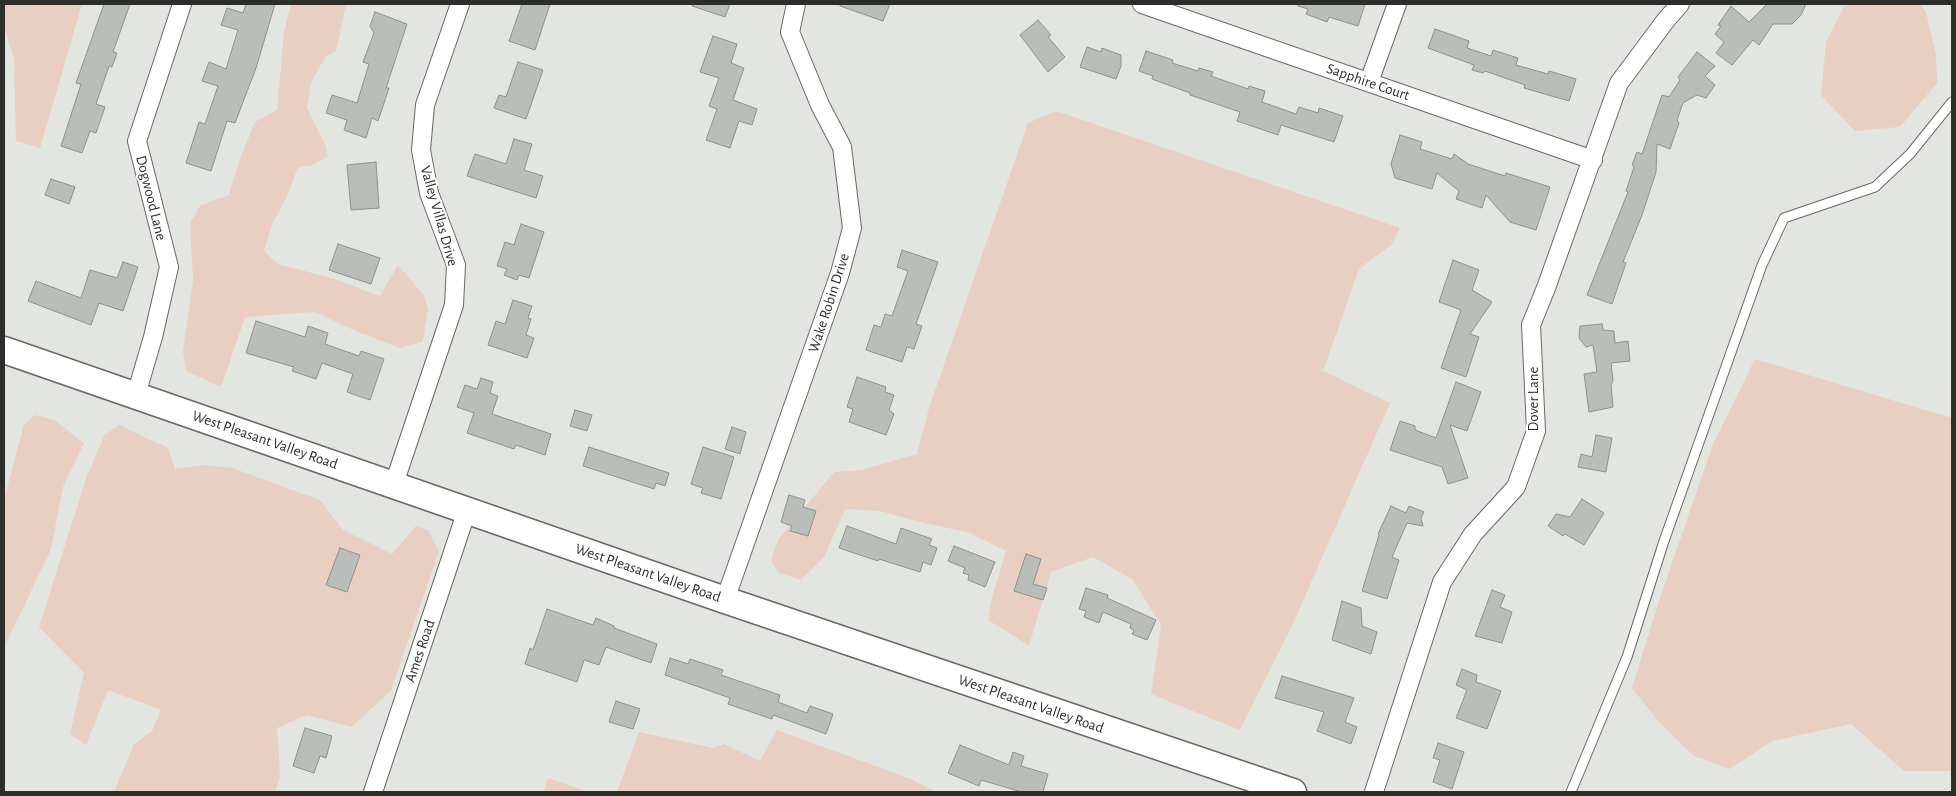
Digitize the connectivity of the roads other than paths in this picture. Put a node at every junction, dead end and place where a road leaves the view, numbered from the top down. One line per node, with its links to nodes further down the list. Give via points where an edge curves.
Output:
1 (182, 4): 11 (street, Dogwood Lane, via 137,141 169,267)
2 (460, 4): 12 (street, Valley Villas Drive, via 425,105 421,150 430,193 456,265 454,305)
3 (796, 4): 14 (street, Wake Robin Drive, via 790,32 820,105 842,147 852,228 840,272)
4 (1142, 4): 7 (street, Sapphire Court)
5 (1397, 4): 7 (street)
6 (1680, 4): 9 (street, Dover Lane, via 1619,83)
7 (1369, 82): 9 (street, Sapphire Court)
8 (1952, 102): 18 (lane, via 1910,154 1875,187 1784,218 1762,265 1626,657)
9 (1593, 160): 17 (street, Dover Lane, via 1531,325 1536,430 1516,486 1473,534 1442,582)
10 (4, 350): 11 (main road, West Pleasant Valley Road)
11 (136, 395): 12 (main road, West Pleasant Valley Road)
12 (394, 484): 13 (main road, West Pleasant Valley Road)
13 (467, 510): 14 (main road, West Pleasant Valley Road); 15 (street, Ames Road)
14 (725, 600): 16 (main road, West Pleasant Valley Road)
15 (373, 792)
16 (1293, 792)
17 (1374, 792)
18 (1571, 792)

